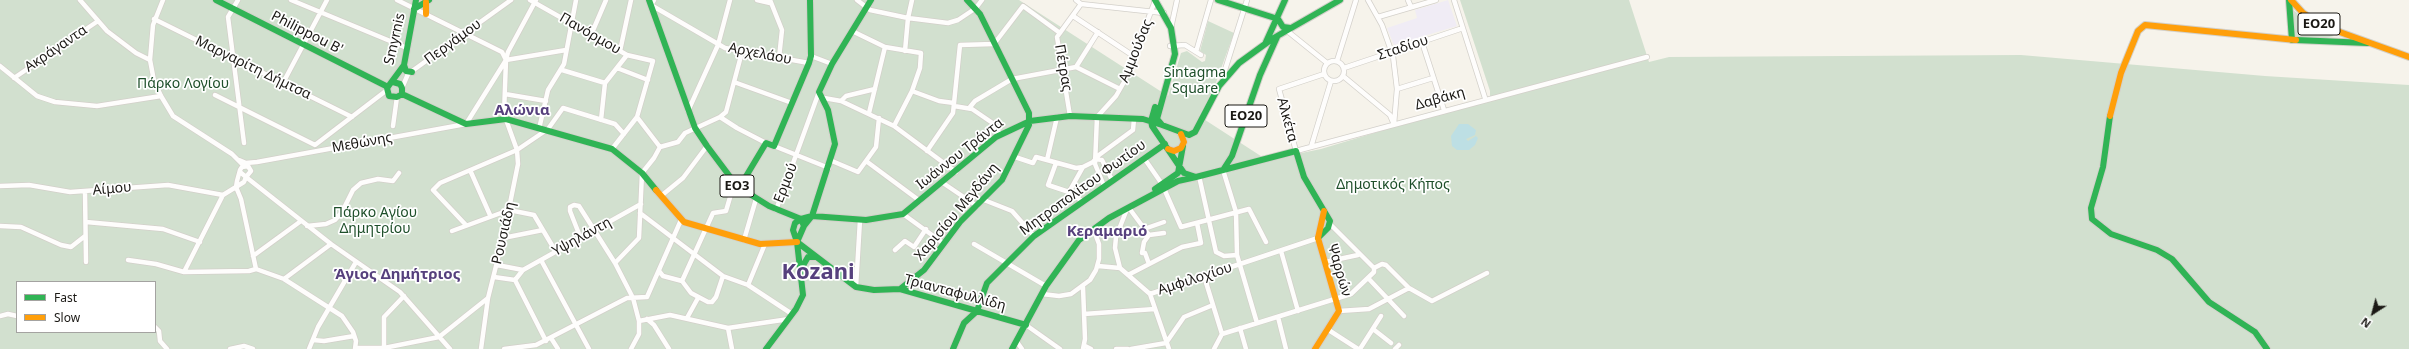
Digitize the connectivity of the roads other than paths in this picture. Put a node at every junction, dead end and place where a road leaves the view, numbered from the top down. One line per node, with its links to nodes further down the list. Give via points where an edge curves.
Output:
1 (80, 0): 56 (street)
2 (163, 0): 54 (street)
3 (216, 0): 41 (main road, Philippou B')
4 (238, 0): 41 (street)
5 (291, 0): 48 (street)
6 (327, 0): 48 (street)
7 (397, 0): 46 (street)
8 (416, 0): 46 (main road, Smyrnis)
9 (511, 0): 64 (street, Περγάμου)
10 (530, 0): 37 (street, Πανόρμου)
11 (576, 0): 57 (street)
12 (606, 0): 65 (street)
13 (631, 0): 80 (street)
14 (730, 0): 74 (street)
15 (757, 0): 39 (street)
16 (810, 0): 88 (main road)
17 (857, 0): 42 (street)
18 (871, 0): 42 (main road)
19 (912, 0): 53 (street)
20 (967, 0): 43 (main road)
21 (982, 0): 43 (street)
22 (1076, 0): 40 (street)
23 (1156, 0): 47 (street, Αμμούδας); 50 (main road)
24 (1177, 0): 58 (street)
25 (1211, 0): 75 (street, via 1198,54 1185,45)
26 (1218, 0): 44 (main road)
27 (1247, 0): 44 (street)
28 (1285, 0): 55 (main road)
29 (1340, 0): 60 (main road, ΕΟ20)
30 (1356, 0): 96 (street)
31 (1368, 0): 52 (street)
32 (1408, 0): 45 (street)
33 (1436, 0): 45 (street)
34 (1454, 0): 59 (street)
35 (2290, 0): 68 (main road); 71 (main road, ΕΟ20, via 2316,22)
36 (427, 1): 46 (main road); 49 (main road)
37 (536, 1): 57 (street, Πανόρμου); 84 (street)
38 (651, 2): 74 (street, Αρχελάου); 140 (main road, ΕΟ3)
39 (770, 2): 93 (street, via 782,30)
40 (1081, 4): 47 (street); 51 (street, Πέτρας)
41 (232, 8): 72 (main road, Philippou B'); 92 (street, via 228,17)
42 (866, 8): 53 (street); 61 (main road)
43 (976, 8): 53 (street, via 950,22); 73 (main road)
44 (1244, 8): 55 (main road); 109 (street, via 1224,73)
45 (1411, 8): 52 (street)
46 (414, 9): 49 (street); 78 (main road, Smyrnis)
47 (1151, 12): 50 (street); 90 (street, Αμμούδας)
48 (320, 14): 72 (street); 78 (street)
49 (426, 14): 64 (street)
50 (1164, 14): 58 (main road); 75 (main road)
51 (1073, 16): 62 (street); 63 (street, Πέτρας)
52 (1378, 17): 86 (street)
53 (908, 18): 81 (street)
54 (154, 19): 92 (street, Μαργαρίτη Δήμτσα); 94 (street)
55 (1278, 20): 60 (main road); 67 (main road); 70 (main road)
56 (98, 21): 94 (street, via 136,53); 112 (street, Ακράγαντα)
57 (572, 24): 65 (street, Πανόρμου); 79 (street)
58 (1171, 28): 75 (main road)
59 (1463, 28): 69 (street, Σταδίου); 132 (street)
60 (1288, 29): 66 (main road, ΕΟ20); 98 (street)
61 (852, 31): 76 (street); 99 (main road)
62 (1098, 32): 90 (street); 102 (street)
63 (1060, 33): 73 (street, via 1023,6); 105 (street, Πέτρας, via 1058,38)
64 (464, 34): 83 (street); 107 (street, Περγάμου)
65 (591, 35): 80 (street, Πανόρμου)
66 (1278, 35): 67 (main road, ΕΟ20); 110 (main road, ΕΟ20)
67 (1272, 39): 70 (main road, ΕΟ20); 82 (main road, ΕΟ20)
68 (2292, 40): 71 (main road); 381 (main road, via 2156,24 2140,27 2114,96 2103,166 2091,208 2092,219 2102,229 2157,250 2172,259 2209,302 2255,332)
69 (1422, 42): 86 (street, Σταδίου); 113 (street)
70 (1265, 43): 77 (main road, ΕΟ20)
71 (2368, 43): 91 (main road, ΕΟ20)
72 (303, 44): 119 (street); 121 (main road, Philippou B')
73 (994, 44): 114 (main road); 136 (street, via 960,45)
74 (718, 45): 85 (street, Αρχελάου); 140 (street)
75 (1172, 45): 153 (main road, via 1169,67); 156 (main road, via 1173,67 1157,118)
76 (885, 47): 81 (street); 122 (street)
77 (1258, 47): 82 (main road); 109 (main road, ΕΟ20)
78 (407, 48): 101 (main road, Smyrnis)
79 (566, 50): 95 (street); 106 (street)
80 (620, 51): 87 (street, Πανόρμου)
81 (905, 51): 125 (street, via 921,53 920,68)
82 (1266, 51): 110 (main road, ΕΟ20)
83 (502, 52): 84 (street); 95 (street)
84 (508, 52): 95 (street)
85 (742, 52): 93 (street, Αρχελάου); 118 (street)
86 (1392, 52): 104 (street, Σταδίου); 124 (street)
87 (627, 55): 103 (street); 115 (street, Πανόρμου, via 652,61)
88 (811, 56): 97 (main road); 99 (street)
89 (1647, 56): 132 (street, Δαβάκη)
90 (1135, 57): 123 (street, Αμμούδας)
91 (2409, 57)
92 (234, 58): 119 (street, Μαργαρίτη Δήμτσα); 137 (street)
93 (779, 58): 97 (street, Αρχελάου)
94 (150, 60): 130 (street, via 154,81)
95 (506, 60): 128 (street, Ρουσιάδη); 154 (street)
96 (1337, 61): 98 (street); 104 (street)
97 (809, 63): 135 (main road)
98 (1327, 63): 108 (street)
99 (832, 64): 126 (main road)
100 (0, 66): 112 (street)
101 (404, 66): 107 (main road); 117 (main road, Smyrnis)
102 (1076, 67): 105 (street); 123 (street)
103 (617, 68): 115 (street); 120 (street)
104 (1344, 68): 111 (street)
105 (1064, 69): 114 (street); 144 (street, Πέτρας)
106 (562, 70): 120 (street); 133 (street, via 551,85)
107 (412, 72): 127 (street, Περγάμου, via 406,76)
108 (1324, 74): 116 (street); 177 (street, Αλκέτα, via 1279,89)
109 (1226, 76): 162 (main road, ΕΟ20, via 1195,132 1189,135)
110 (1260, 76): 179 (main road, ΕΟ20)
111 (1343, 76): 116 (street); 155 (street, via 1390,115)
112 (14, 78): 130 (street, via 37,96 55,102 97,106)
113 (1433, 78): 124 (street); 139 (street)
114 (1012, 79): 138 (street, via 975,101); 152 (main road)
115 (648, 80): 142 (street)
116 (1331, 81): 173 (street)
117 (393, 82): 121 (main road, Smyrnis); 127 (main road, via 400,84)
118 (734, 82): 135 (street); 143 (street, via 728,107)
119 (283, 83): 145 (street, Μαργαρίτη Δήμτσα)
120 (605, 83): 151 (street)
121 (387, 88): 127 (main road, Philippou B', via 391,97); 145 (street)
122 (875, 89): 134 (street, via 846,96); 141 (street)
123 (1120, 89): 147 (street, Αμμούδας)
124 (1397, 89): 155 (street)
125 (912, 91): 136 (street); 158 (street)
126 (819, 92): 131 (main road); 178 (street, Ερμού)
127 (400, 93): 154 (main road); 157 (street)
128 (505, 94): 133 (street); 149 (street, Ρουσιάδη)
129 (215, 95): 137 (street)
130 (161, 96): 183 (street, via 177,120)
131 (824, 98): 134 (street); 185 (main road, via 835,144)
132 (1485, 98): 139 (street, Δαβάκη)
133 (546, 101): 159 (street)
134 (841, 101): 141 (street)
135 (792, 103): 169 (main road)
136 (954, 105): 138 (street); 176 (street, via 953,113)
137 (239, 107): 145 (street, via 315,145); 166 (street)
138 (970, 107): 164 (street, via 994,124)
139 (1444, 110): 155 (street, Δαβάκη)
140 (688, 111): 160 (main road, ΕΟ3)
141 (869, 113): 148 (street)
142 (637, 116): 163 (street); 172 (street)
143 (720, 116): 160 (street); 167 (street)
144 (1070, 116): 146 (main road, Ιωάννου Τράντα); 147 (main road, Ιωάννου Τράντα)
145 (352, 117)
146 (1057, 117): 152 (main road, Ιωάννου Τράντα); 184 (street)
147 (1097, 117): 150 (main road, Ιωάννου Τράντα); 182 (street)
148 (879, 118): 158 (street); 187 (street, via 876,147)
149 (506, 119): 154 (main road); 159 (main road); 175 (street, Ρουσιάδη)
150 (1134, 119): 153 (main road, Ιωάννου Τράντα); 182 (street, via 1133,130 1099,154)
151 (601, 120): 161 (street, via 563,108); 163 (street, via 615,124)
152 (1030, 120): 164 (main road, Ιωάννου Τράντα); 180 (main road, Χαρισίου Μεγδάνη)
153 (1151, 121): 156 (main road, Ιωάννου Τράντα); 170 (main road)
154 (466, 124): 186 (street, Μεθώνης)
155 (1394, 124): 173 (street, Δαβάκη)
156 (1162, 125): 162 (main road, Ιωάννου Τράντα)
157 (393, 126)
158 (894, 126): 176 (street)
159 (539, 127): 161 (main road); 165 (street)
160 (695, 128): 168 (main road, ΕΟ3); 172 (street, via 685,133 678,142)
161 (548, 129): 165 (street); 174 (main road)
162 (1179, 132): 170 (main road, ΕΟ20, via 1167,134); 171 (main road, via 1184,138)
163 (624, 134): 174 (street)
164 (1000, 134): 197 (main road, Ιωάννου Τράντα)
165 (537, 137): 175 (street)
166 (244, 142)
167 (766, 143): 169 (main road); 207 (main road, via 742,184)
168 (707, 146): 207 (main road, ΕΟ3); 214 (street, via 683,178)
169 (774, 146): 178 (street)
170 (1166, 146): 171 (main road, via 1176,151); 181 (main road, Μητροπολίτου Φωτίου); 193 (main road)
171 (1183, 146): 193 (main road)
172 (660, 147): 199 (street)
173 (1311, 147): 177 (street, Δαβάκη)
174 (612, 149): 199 (main road)
175 (517, 150): 194 (street); 222 (street, Ρουσιάδη, via 518,164)
176 (927, 151): 197 (street)
177 (1296, 151): 190 (main road, Δαβάκη); 224 (main road, Ψαρρών, via 1304,177)
178 (797, 156): 192 (street); 223 (street, Ερμού)
179 (1232, 156): 190 (main road, via 1234,164); 195 (main road, ΕΟ20)
180 (1015, 157): 184 (street, via 1033,163 1036,157); 216 (main road, Χαρισίου Μεγδάνη, via 1002,180)
181 (1144, 158): 202 (main road, Μητροπολίτου Φωτίου); 209 (street)
182 (1096, 159): 191 (street); 202 (street, via 1102,160); 208 (street, via 1095,164)
183 (239, 160): 186 (street, Μεθώνης, via 246,163); 189 (street)
184 (1047, 160): 188 (street)
185 (832, 161): 187 (street, via 858,172); 192 (main road)
186 (257, 162): 200 (street)
187 (866, 162): 217 (street)
188 (1056, 163): 191 (street); 212 (street, via 1048,185)
189 (244, 166): 196 (street); 200 (street)
190 (1240, 166): 195 (main road, Δαβάκη)
191 (1083, 167): 212 (street)
192 (829, 168): 229 (main road)
193 (1180, 169): 201 (main road, via 1188,175); 209 (main road, via 1177,175)
194 (470, 170): 228 (street); 238 (street, via 440,182 433,190)
195 (1223, 170): 201 (main road, Δαβάκη); 225 (street)
196 (240, 172): 200 (street); 210 (street)
197 (956, 172): 205 (main road, Ιωάννου Τράντα)
198 (400, 173): 241 (street, via 393,181 374,179 358,185 335,220 326,224)
199 (642, 173): 214 (main road); 219 (street)
200 (249, 174): 203 (street); 204 (street)
201 (1197, 176): 209 (main road, Δαβάκη); 231 (street)
202 (1112, 180): 208 (main road, Μητροπολίτου Φωτίου)
203 (244, 182): 204 (street); 210 (street)
204 (251, 182): 234 (street)
205 (942, 183): 217 (main road, Ιωάννου Τράντα); 220 (street)
206 (0, 186): 211 (street, Αίμου, via 29,185 61,191)
207 (737, 186): 215 (main road, ΕΟ3); 244 (street, via 731,194 728,209 715,211)
208 (1104, 186): 218 (main road, Μητροπολίτου Φωτίου)
209 (1162, 186): 221 (main road); 237 (street, via 1181,227)
210 (236, 187): 213 (street); 272 (street, via 242,198)
211 (85, 191): 213 (street, Αίμου, via 168,185); 235 (street)
212 (1069, 192): 218 (street)
213 (223, 195): 259 (street)
214 (661, 196): 232 (main road)
215 (756, 199): 223 (main road, ΕΟ3); 258 (street)
216 (984, 200): 220 (main road, Χαρισίου Μεγδάνη); 253 (street, via 1012,211)
217 (920, 201): 227 (main road, Ιωάννου Τράντα)
218 (1082, 201): 253 (main road, Μητροπολίτου Φωτίου)
219 (641, 204): 226 (street); 249 (street, Υψηλάντη)
220 (977, 206): 262 (main road, Χαρισίου Μεγδάνη)
221 (1128, 208): 243 (main road); 246 (street); 285 (street, via 1116,236 1115,248)
222 (509, 210): 228 (street); 247 (street, via 534,215); 254 (street, Ρουσιάδη)
223 (776, 210): 230 (main road, ΕΟ3)
224 (1324, 211): 239 (main road, Ψαρρών); 256 (main road, Ψαρρών)
225 (1236, 212): 231 (street); 261 (street, via 1251,209); 270 (street)
226 (640, 213): 257 (street); 279 (street, via 639,238)
227 (903, 214): 233 (main road, Ιωάννου Τράντα); 245 (street)
228 (490, 215): 238 (street)
229 (812, 216): 230 (main road); 233 (main road, Ιωάννου Τράντα); 242 (main road)
230 (801, 219): 242 (main road); 260 (main road, via 793,226)
231 (1209, 219): 237 (street); 270 (street, via 1216,252 1224,256)
232 (681, 220): 244 (main road); 257 (street)
233 (860, 220): 303 (street)
234 (301, 221): 241 (street); 272 (street)
235 (86, 222): 252 (street); 259 (street, via 163,229)
236 (1164, 222): 246 (street)
237 (1197, 223): 281 (street, via 1201,242 1182,247)
238 (465, 224): 248 (street)
239 (1330, 224): 256 (main road); 271 (street)
240 (0, 226): 252 (street, via 21,227 71,247)
241 (307, 226): 263 (street)
242 (804, 226): 260 (main road)
243 (1093, 228): 284 (street, via 1099,244); 302 (main road, via 1075,244)
244 (706, 229): 258 (main road); 269 (street)
245 (926, 229): 262 (street); 266 (street, via 914,247 905,241)
246 (1144, 229): 251 (street)
247 (543, 230): 254 (street); 268 (street)
248 (452, 231)
249 (595, 231): 255 (street, Υψηλάντη); 255 (street, via 579,206 572,206 570,211); 279 (street)
250 (1164, 233): 251 (street)
251 (1149, 234): 281 (street, via 1142,253 1145,253)
252 (85, 236): 276 (street)
253 (1034, 236): 280 (main road, Μητροπολίτου Φωτίου)
254 (503, 238): 283 (street, Ρουσιάδη)
255 (581, 238): 268 (street, Υψηλάντη)
256 (1318, 238): 267 (street, Αμφιλοχίου); 278 (main road, Ψαρρών)
257 (673, 239): 269 (street); 290 (street)
258 (744, 240): 264 (main road)
259 (200, 242): 291 (street)
260 (797, 242): 264 (main road); 273 (main road, Τριανταφυλλίδη); 288 (main road)
261 (1266, 242)
262 (943, 243): 306 (main road, Χαρισίου Μεγδάνη, via 924,270)
263 (331, 244): 277 (street); 298 (street)
264 (765, 244): 301 (street)
265 (974, 244): 280 (street)
266 (895, 250)
267 (1281, 251): 282 (street, Αμφιλοχίου); 320 (street)
268 (556, 252): 275 (street, Υψηλάντη)
269 (694, 254): 294 (street); 300 (street)
270 (1237, 255): 282 (street)
271 (1358, 255): 278 (street); 286 (street)
272 (253, 256): 287 (street)
273 (815, 256): 288 (main road, via 808,257); 303 (main road, Τριανταφυλλίδη)
274 (128, 260): 291 (street)
275 (541, 260): 289 (street, Υψηλάντη); 335 (street)
276 (86, 262)
277 (356, 262): 309 (street); 317 (street)
278 (1325, 262): 313 (main road, Ψαρρών)
279 (615, 263): 311 (street)
280 (1007, 263): 302 (street); 319 (main road, Μητροπολίτου Φωτίου, via 987,283)
281 (1149, 264): 293 (street)
282 (1240, 264): 295 (street, Αμφιλοχίου); 333 (street)
283 (497, 265): 289 (street); 296 (street, Ρουσιάδη)
284 (1098, 266): 285 (street); 304 (street)
285 (1120, 268): 293 (street)
286 (1374, 268): 297 (street, via 1374,272); 305 (street, via 1386,265)
287 (256, 269): 291 (street, via 250,272); 298 (street)
288 (801, 269): 325 (main road, via 803,295)
289 (523, 270): 299 (street, Υψηλάντη)
290 (659, 271): 300 (street, via 663,276); 311 (street, via 647,297)
291 (184, 272)
292 (1487, 273): 305 (street, via 1434,301)
293 (1128, 275): 308 (street)
294 (723, 276): 301 (street); 312 (street, via 714,300 708,302)
295 (1204, 276): 308 (street, Αμφιλοχίου); 315 (street)
296 (494, 277): 299 (street); 310 (street, Ρουσιάδη)
297 (1368, 278): 313 (street, via 1351,294); 314 (street)
298 (284, 279): 317 (street)
299 (515, 280): 345 (street)
300 (682, 281): 312 (street)
301 (748, 286): 325 (street)
302 (1046, 286): 307 (main road)
303 (856, 287): 306 (main road, Τριανταφυλλίδη, via 874,290)
304 (1083, 287): 307 (street, via 1066,295); 322 (street)
305 (1409, 288): 314 (street)
306 (900, 289): 316 (main road, Τριανταφυλλίδη)
307 (1042, 294): 334 (main road)
308 (1150, 294): 318 (street)
309 (404, 296): 343 (street); 350 (street, via 384,316)
310 (488, 298): 343 (street); 359 (street, Ρουσιάδη)
311 (633, 298): 332 (street); 335 (street, via 627,298)
312 (698, 298): 329 (street)
313 (1335, 299): 320 (street); 321 (main road, Ψαρρών)
314 (1389, 300): 321 (street, via 1369,309); 327 (street)
315 (1213, 305): 341 (street); 349 (street, via 1184,317)
316 (964, 307): 319 (main road, Τριανταφυλλίδη); 331 (main road)
317 (331, 308): 342 (street, via 347,321); 344 (street)
318 (1155, 309): 322 (street); 349 (street)
319 (977, 311): 331 (main road); 334 (main road, Τριανταφυλλίδη)
320 (1298, 311): 328 (street)
321 (1339, 311): 339 (main road)
322 (1084, 314): 352 (street)
323 (0, 316): 324 (street)
324 (16, 316)
325 (791, 316): 337 (street); 367 (main road)
326 (1381, 316): 340 (street)
327 (1404, 316)
328 (1278, 317): 333 (street); 378 (street)
329 (687, 318): 330 (street, via 670,315); 337 (street)
330 (647, 319): 332 (street); 365 (street, via 654,325)
331 (967, 319): 368 (main road)
332 (639, 321): 364 (street, via 637,339)
333 (1257, 323): 338 (street)
334 (1026, 325): 346 (main road); 351 (street)
335 (575, 326): 345 (street); 363 (street)
336 (156, 328): 353 (street, via 160,341)
337 (728, 328): 366 (street)
338 (1240, 328): 341 (street); 377 (street)
339 (1327, 329): 379 (main road); 380 (street)
340 (1373, 329): 347 (street); 380 (street)
341 (1222, 334): 376 (street)
342 (354, 336): 344 (street, via 324,341); 357 (street)
343 (439, 337): 350 (street); 358 (street)
344 (313, 340): 356 (street)
345 (549, 340): 348 (street); 362 (street)
346 (1016, 342): 369 (main road); 370 (street)
347 (1391, 342)
348 (540, 343): 360 (street); 361 (street)
349 (1166, 343): 374 (street); 375 (street)
350 (384, 348): 357 (street)
351 (1057, 348)
352 (1084, 348): 371 (street)
353 (167, 349)
354 (230, 349): 355 (street, via 244,346)
355 (253, 349)
356 (309, 349)
357 (355, 349)
358 (450, 349)
359 (481, 349)
360 (504, 349)
361 (542, 349)
362 (558, 349)
363 (589, 349)
364 (631, 349)
365 (669, 349)
366 (732, 349)
367 (766, 349)
368 (953, 349)
369 (1012, 349)
370 (1022, 349)
371 (1091, 349)
372 (1116, 349): 373 (street)
373 (1128, 349)
374 (1131, 349)
375 (1169, 349)
376 (1214, 349)
377 (1246, 349)
378 (1286, 349)
379 (1315, 349)
380 (1359, 349)
381 (2267, 349)

